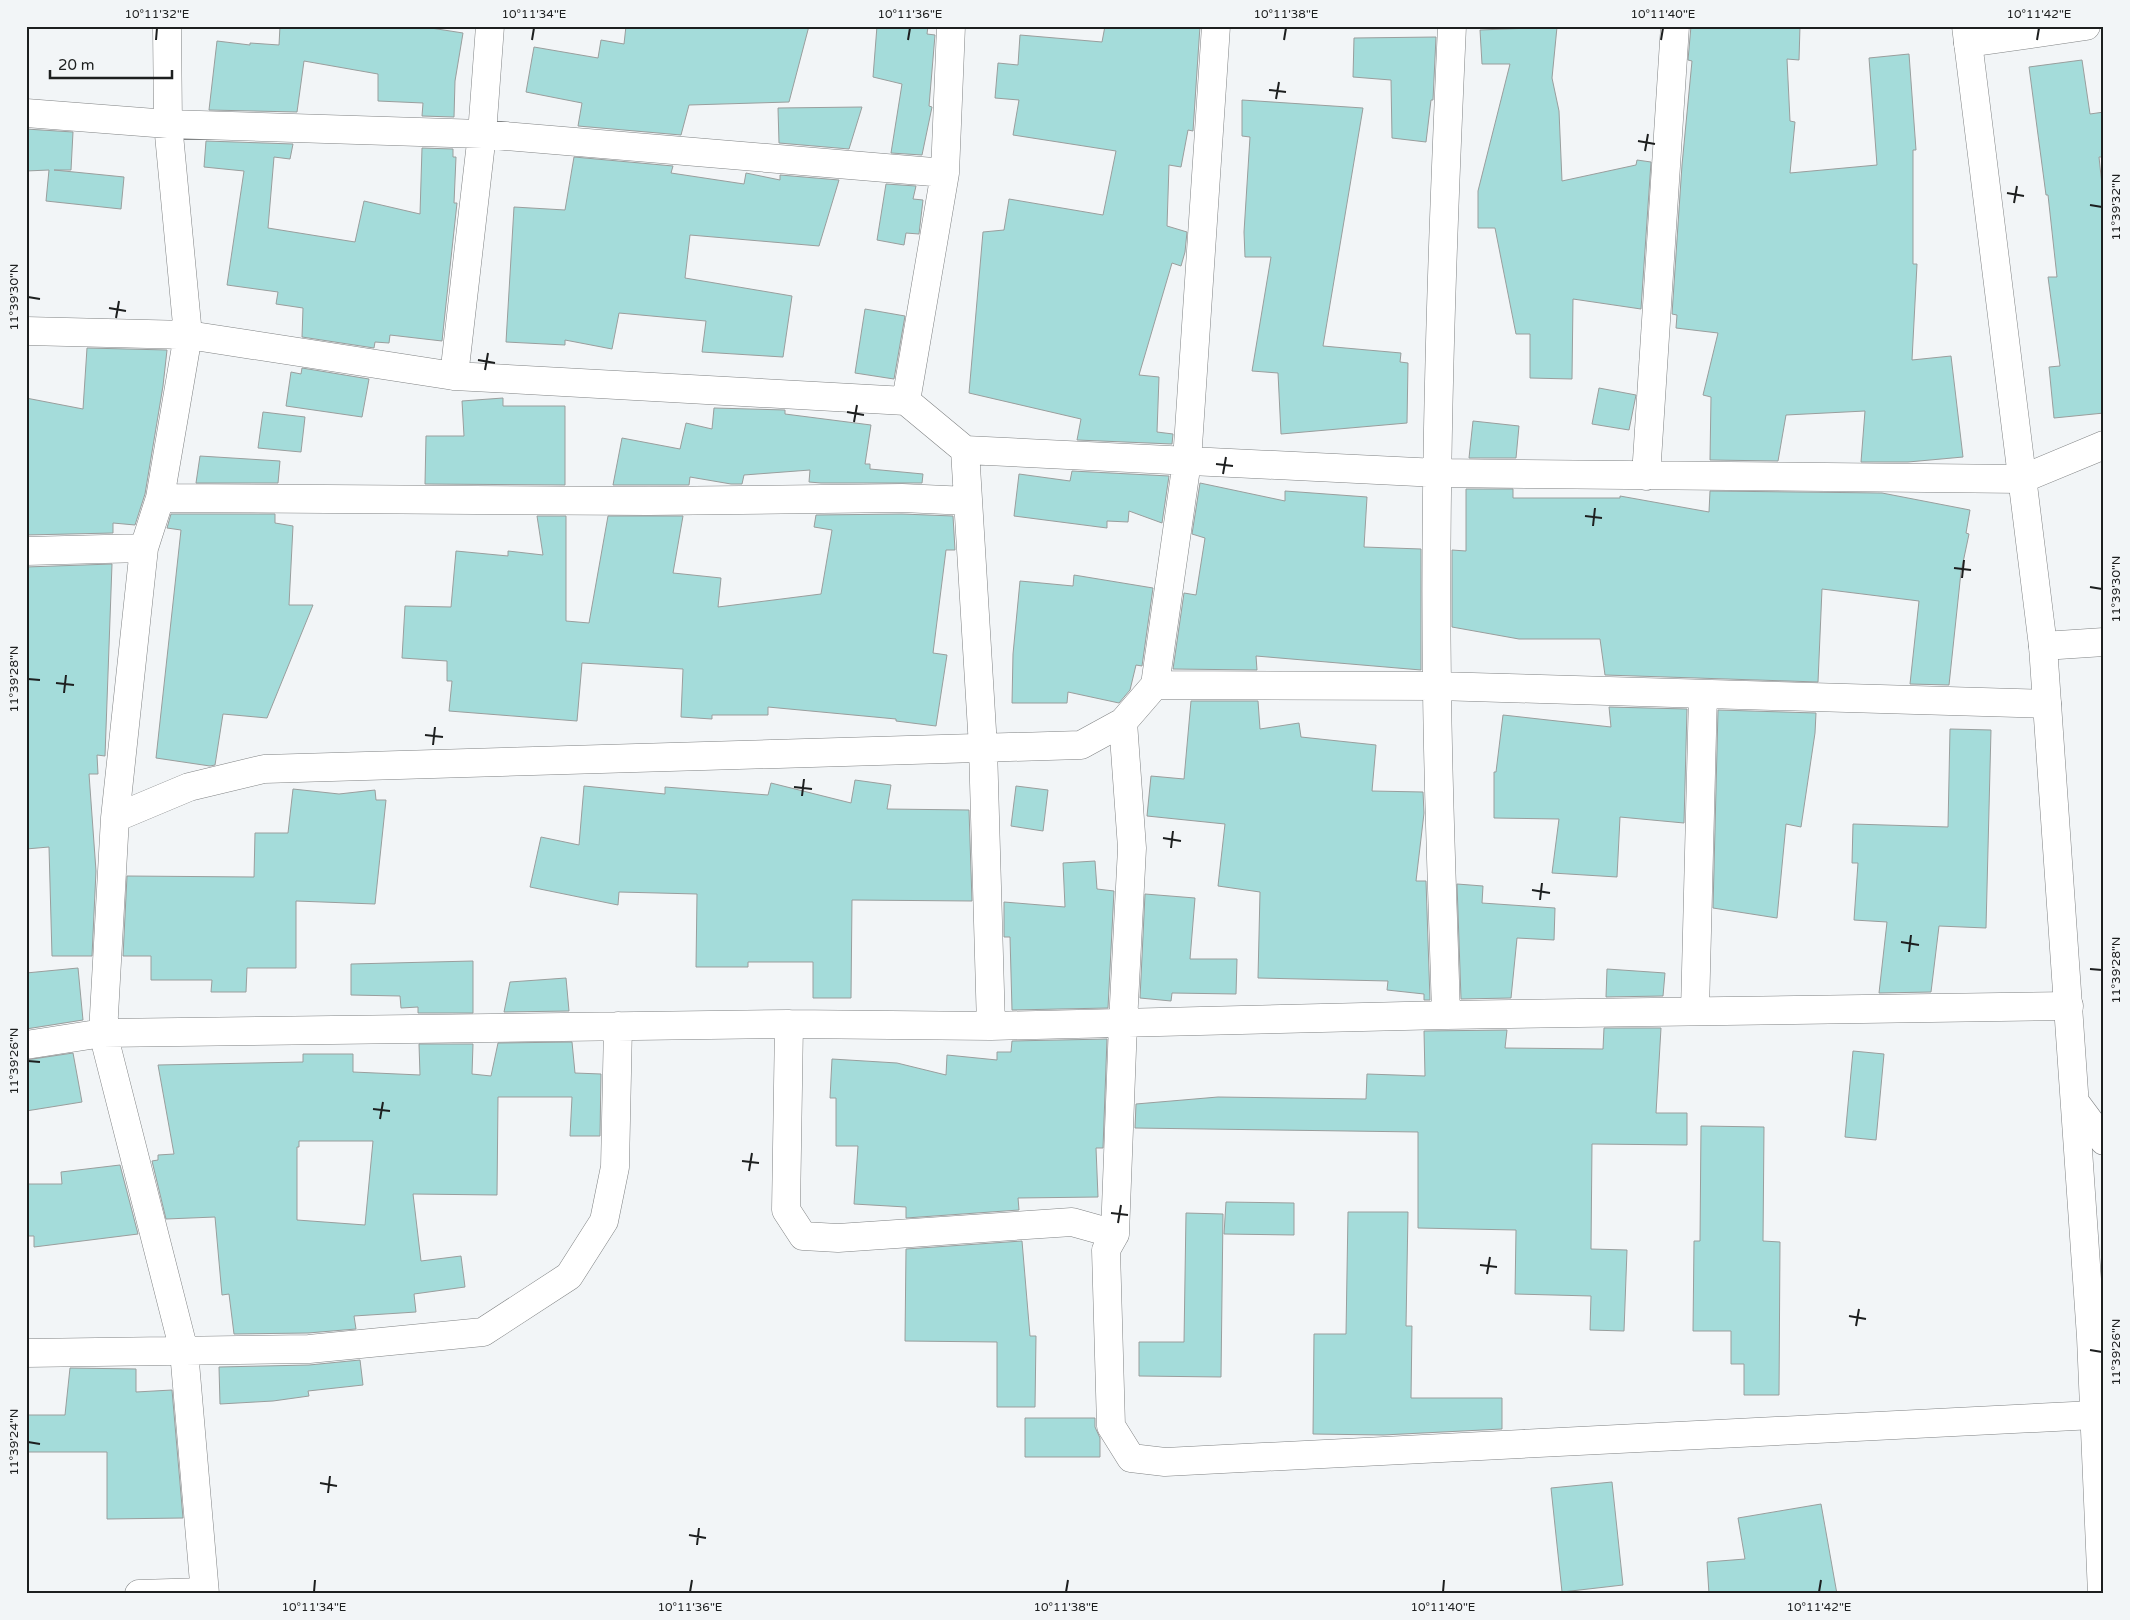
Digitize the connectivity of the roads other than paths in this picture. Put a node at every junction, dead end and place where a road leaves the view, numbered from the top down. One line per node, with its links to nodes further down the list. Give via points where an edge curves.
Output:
1 (167, 26): 10 (street)
2 (490, 26): 11 (street)
3 (951, 26): 12 (street)
4 (1216, 26): 19 (street)
5 (1452, 26): 20 (street)
6 (1674, 26): 21 (street)
7 (2086, 26): 8 (street)
8 (1967, 35): 22 (street)
9 (26, 113): 10 (street)
10 (168, 124): 11 (street); 14 (street)
11 (482, 134): 12 (street); 15 (street)
12 (945, 173): 16 (street)
13 (26, 331): 14 (street)
14 (188, 335): 15 (street); 23 (street)
15 (454, 376): 16 (street)
16 (906, 401): 18 (street)
17 (2104, 446): 22 (street)
18 (965, 450): 19 (street); 24 (street)
19 (1188, 461): 20 (street); 29 (street)
20 (1438, 473): 21 (street); 30 (street)
21 (1646, 476): 22 (street)
22 (2022, 479): 28 (street)
23 (160, 498): 24 (street, via 649,501 902,498); 25 (street)
24 (968, 501): 34 (street)
25 (144, 548): 26 (street); 35 (street)
26 (26, 551)
27 (2104, 642): 28 (street)
28 (2043, 646): 32 (street)
29 (1155, 684): 30 (street); 33 (street)
30 (1437, 686): 31 (street); 38 (street)
31 (1703, 694): 32 (street); 37 (street)
32 (2047, 704): 36 (street)
33 (1123, 722): 34 (street, via 1081,745); 39 (street, via 1132,848)
34 (983, 747): 35 (street, via 264,769 188,787); 42 (street)
35 (115, 818): 43 (street)
36 (2069, 1006): 37 (street); 45 (street)
37 (1695, 1011): 38 (street)
38 (1446, 1015): 39 (street)
39 (1123, 1023): 42 (street); 47 (street)
40 (789, 1024): 41 (street); 42 (street); 47 (street, via 786,1210 803,1236 838,1238 1072,1222)
41 (618, 1026): 43 (street); 48 (street, via 613,1176 604,1221 569,1276 483,1332 309,1349)
42 (992, 1026)
43 (103, 1034): 44 (street); 48 (street)
44 (26, 1045)
45 (2075, 1102): 46 (street); 50 (street)
46 (2104, 1141)
47 (1115, 1234): 50 (street, via 1106,1250 1111,1426 1131,1458 1165,1462)
48 (184, 1351): 49 (street); 52 (street)
49 (26, 1353)
50 (2094, 1415): 51 (street)
51 (2101, 1494): 54 (street)
52 (204, 1593): 53 (street)
53 (139, 1594)
54 (2102, 1594)

